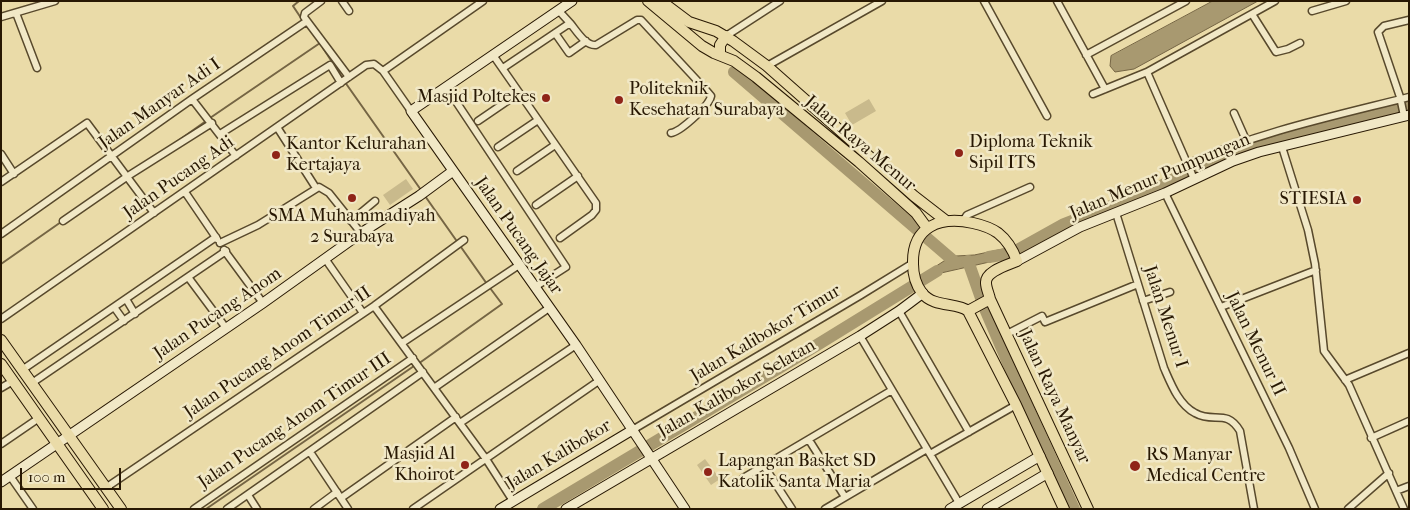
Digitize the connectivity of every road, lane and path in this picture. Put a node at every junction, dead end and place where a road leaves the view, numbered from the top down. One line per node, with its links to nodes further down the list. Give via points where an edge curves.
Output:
1 (55, 1): 18 (street)
2 (321, 1): 22 (street, via 304,14)
3 (342, 1): 15 (street)
4 (483, 1): 37 (street)
5 (572, 1): 16 (street)
6 (648, 1): 29 (main road, Jalan Raya Menur)
7 (661, 1): 24 (main road, Jalan Raya Menur, via 684,19)
8 (780, 1): 26 (street)
9 (882, 1): 34 (street)
10 (984, 1): 51 (street)
11 (1057, 1): 32 (street)
12 (1186, 1): 32 (street)
13 (1275, 1): 19 (street)
14 (1346, 1): 17 (street)
15 (349, 11)
16 (559, 11): 23 (street); 30 (street)
17 (1312, 11)
18 (16, 13): 20 (street); 35 (street)
19 (1252, 14): 28 (street, via 1276,52); 38 (street)
20 (1, 18)
21 (1409, 20): 47 (street, via 1384,26 1378,32)
22 (305, 23): 39 (street); 45 (street, Jalan Manyar Adi I)
23 (570, 23): 25 (street); 27 (street)
24 (708, 29): 26 (main road, Jalan Raya Menur); 29 (main road, via 709,39)
25 (554, 33): 27 (street, via 569,53); 36 (street)
26 (726, 36): 31 (main road, via 720,45); 34 (main road, Jalan Raya Menur)
27 (586, 41): 58 (street, via 596,45 641,20 695,78 710,95 708,104 676,132)
28 (1300, 43)
29 (702, 46): 31 (main road, Jalan Raya Menur)
30 (493, 55): 36 (street); 40 (street)
31 (720, 55): 52 (main road, Jalan Raya Menur, via 746,69)
32 (1086, 56): 41 (street)
33 (374, 64): 37 (street, Jalan Pucang Jajar); 39 (street, Jalan Pucang Adi, via 366,65)
34 (767, 66): 46 (main road, Jalan Raya Menur)
35 (37, 68)
36 (503, 68): 42 (street)
37 (383, 71): 48 (street, Jalan Pucang Jajar)
38 (1147, 72): 41 (street); 69 (street)
39 (345, 80): 57 (street, Jalan Pucang Adi); 59 (street, via 330,65)
40 (447, 88): 48 (street); 101 (street, via 566,267)
41 (1105, 90): 43 (street)
42 (518, 93): 53 (street); 54 (street)
43 (1093, 94)
44 (1409, 97): 47 (street)
45 (192, 99): 55 (street); 65 (street, Jalan Manyar Adi I)
46 (813, 107): 50 (main road, Jalan Raya Menur); 52 (main road)
47 (1403, 108): 60 (street, via 1300,124); 63 (street, Jalan Menur Pumpungan)
48 (411, 111): 67 (street, Jalan Pucang Jajar)
49 (1234, 113): 60 (street)
50 (822, 114): 56 (main road); 82 (main road, Jalan Raya Menur)
51 (1048, 116)
52 (805, 118): 56 (main road, Jalan Raya Menur)
53 (478, 120)
54 (538, 120): 61 (street); 62 (street)
55 (210, 121): 59 (street); 71 (street)
56 (813, 126): 86 (main road, Jalan Raya Menur, via 916,213)
57 (277, 127): 66 (street, Jalan Pucang Adi); 75 (street)
58 (670, 133)
59 (220, 134): 66 (street)
60 (1246, 140): 69 (street)
61 (555, 145): 68 (street); 72 (street)
62 (498, 147)
63 (1282, 147): 69 (street, Jalan Menur Pumpungan); 98 (street, via 1308,230)
64 (1, 154): 70 (street)
65 (112, 156): 70 (street, via 87,123); 71 (street); 87 (street, Jalan Manyar Adi I)
66 (236, 156): 76 (street, Jalan Pucang Adi)
67 (453, 171): 88 (street, Jalan Pucang Anom); 97 (street, Jalan Pucang Jajar)
68 (517, 171)
69 (1190, 171): 77 (street, Jalan Menur Pumpungan)
70 (14, 174): 73 (street)
71 (128, 175): 80 (street); 85 (street)
72 (578, 176): 79 (street); 90 (street, via 597,205 596,210)
73 (1, 182)
74 (1030, 186): 84 (street, via 967,215)
75 (316, 188): 83 (street, via 325,190); 92 (street, via 258,225)
76 (184, 192): 80 (street, Jalan Pucang Adi); 89 (street)
77 (1165, 193): 81 (street, Jalan Menur Pumpungan); 111 (street, Jalan Menur II)
78 (375, 201): 83 (street)
79 (536, 205)
80 (154, 213): 116 (street, Jalan Pucang Adi)
81 (1116, 213): 94 (street, Jalan Menur Pumpungan); 100 (street, Jalan Menur I)
82 (945, 220): 84 (main road); 86 (main road)
83 (351, 221): 88 (street)
84 (963, 221): 94 (main road, via 993,229)
85 (63, 222)
86 (923, 232): 96 (main road, via 913,252)
87 (1, 234)
88 (361, 234): 95 (street, Jalan Pucang Anom)
89 (216, 237): 92 (street); 105 (street)
90 (560, 238)
91 (464, 240): 108 (street, Jalan Pucang Anom Timur II)
92 (220, 243): 93 (street)
93 (226, 251): 99 (street); 107 (street)
94 (1014, 254): 104 (main road, via 987,277)
95 (326, 260): 107 (street, Jalan Pucang Anom); 114 (street)
96 (913, 263): 102 (main road, via 914,276); 140 (street, Jalan Kalibokor Timur)
97 (519, 265): 101 (street, Jalan Pucang Jajar); 122 (street, Jalan Pucang Anom Timur III)
98 (1316, 270): 111 (street); 130 (street, via 1324,351)
99 (188, 277): 115 (street); 118 (street)
100 (1138, 284): 106 (street, Jalan Menur I); 119 (street, via 1045,322 1042,316)
101 (535, 287): 110 (street, Jalan Pucang Jajar)
102 (922, 292): 112 (street, Jalan Kalibokor Selatan); 113 (main road, via 942,304)
103 (1170, 292): 106 (street)
104 (990, 298): 113 (main road); 119 (main road, Jalan Raya Manyar)
105 (126, 299): 109 (street); 115 (street)
106 (1142, 300): 184 (street, Jalan Menur I, via 1159,358 1173,388 1188,409 1203,417 1229,418 1240,431)
107 (263, 303): 118 (street, Jalan Pucang Anom)
108 (374, 306): 114 (street, Jalan Pucang Anom Timur II); 122 (street)
109 (114, 307): 117 (street); 127 (street)
110 (549, 308): 123 (street, Jalan Pucang Jajar); 133 (street)
111 (1221, 308): 185 (street, Jalan Menur II)
112 (899, 311): 120 (street, Jalan Kalibokor Selatan); 139 (street)
113 (968, 311): 135 (main road)
114 (363, 313): 158 (street, Jalan Pucang Anom Timur II)
115 (135, 314): 117 (street)
116 (1, 319)
117 (124, 321): 131 (street)
118 (226, 328): 141 (street, Jalan Pucang Anom)
119 (1007, 334): 183 (main road, Jalan Raya Manyar)
120 (860, 336): 134 (street); 148 (street, Jalan Kalibokor Selatan)
121 (1, 340): 127 (main road)
122 (402, 343): 126 (street)
123 (576, 345): 129 (street, Jalan Pucang Jajar); 137 (street)
124 (1409, 353): 130 (street)
125 (1, 364): 128 (main road)
126 (418, 364): 133 (street); 147 (street); 170 (street, Jalan Pucang Anom Timur III)
127 (22, 370): 131 (main road)
128 (13, 380): 132 (street); 136 (main road)
129 (600, 380): 140 (street, Jalan Pucang Jajar); 150 (street)
130 (1345, 380): 142 (street)
131 (32, 384): 141 (main road)
132 (1, 388)
133 (434, 388): 137 (street)
134 (892, 390): 143 (street); 146 (street)
135 (1016, 405): 139 (street); 149 (main road)
136 (39, 418): 144 (main road); 145 (street)
137 (458, 420): 150 (street); 161 (street)
138 (1409, 421): 142 (street)
139 (969, 432): 146 (street)
140 (636, 433): 148 (street, Jalan Pucang Jajar); 163 (street, Jalan Kalibokor)
141 (70, 434): 144 (street, Jalan Pucang Anom); 158 (main road)
142 (1372, 438): 153 (street)
143 (809, 440): 151 (street); 162 (street)
144 (57, 443): 154 (street, Jalan Pucang Anom); 168 (main road)
145 (1, 444)
146 (928, 451): 162 (street); 164 (street)
147 (310, 452): 160 (street); 161 (street)
148 (650, 454): 166 (street, Jalan Pucang Jajar); 177 (street, Jalan Kalibokor Selatan)
149 (1040, 456): 152 (main road); 164 (street)
150 (486, 459): 163 (street); 175 (street)
151 (764, 466): 155 (street); 178 (street)
152 (1048, 473): 165 (street); 182 (main road)
153 (1389, 473): 159 (street); 186 (street)
154 (10, 476): 156 (street, Jalan Pucang Anom); 167 (street)
155 (743, 478)
156 (1, 482)
157 (1409, 486): 159 (street)
158 (106, 487): 169 (main road)
159 (1396, 491): 187 (street)
160 (248, 495): 171 (street); 172 (street)
161 (339, 495): 173 (street); 174 (street)
162 (845, 497): 179 (street)
163 (514, 501): 176 (street, Jalan Kalibokor)
164 (959, 504): 180 (street)
165 (1003, 504): 181 (street)
166 (684, 508)
167 (33, 509)
168 (103, 509)
169 (121, 509)
170 (194, 509)
171 (227, 509)
172 (257, 509)
173 (314, 509)
174 (348, 509)
175 (413, 509)
176 (500, 509)
177 (566, 509)
178 (792, 509)
179 (826, 509)
180 (950, 509)
181 (987, 509)
182 (1064, 509)
183 (1088, 509)
184 (1254, 509)
185 (1315, 509)
186 (1348, 509)
187 (1404, 509)

